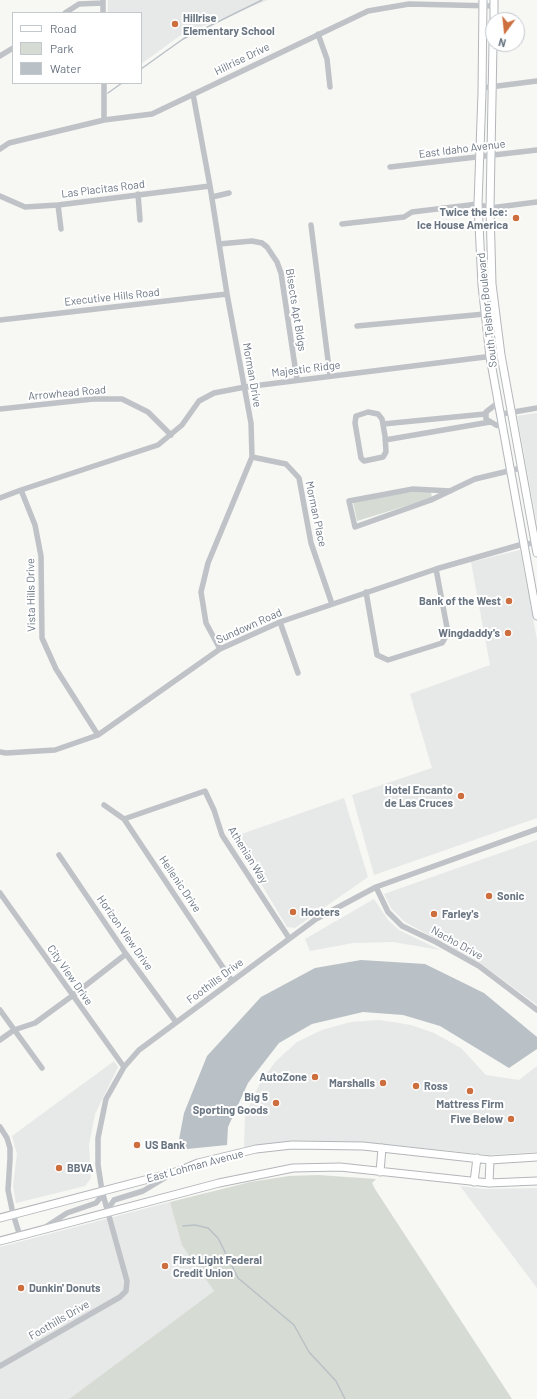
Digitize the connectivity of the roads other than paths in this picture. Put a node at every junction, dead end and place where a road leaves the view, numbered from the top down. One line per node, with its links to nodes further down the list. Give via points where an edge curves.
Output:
1 (103, 2): 4 (street, via 79,4); 5 (street)
2 (483, 3): 3 (street, Hillrise Drive); 6 (street, Hillrise Drive, via 409,4 368,11); 14 (main road, South Telshor Boulevard)
3 (494, 3)
4 (67, 12)
5 (104, 12)
6 (318, 34): 12 (street, via 327,59); 15 (street, Hillrise Drive)
7 (12, 49): 9 (street)
8 (493, 52): 13 (main road, South Telshor Boulevard)
9 (0, 56)
10 (537, 81): 13 (street)
11 (104, 84): 16 (street)
12 (330, 87)
13 (493, 87): 14 (street); 19 (main road, South Telshor Boulevard)
14 (482, 88): 20 (main road, South Telshor Boulevard)
15 (193, 94): 16 (street, Hillrise Drive, via 152,114); 22 (street, Morman Drive)
16 (104, 120): 17 (street, Hillrise Drive, via 8,143)
17 (0, 149)
18 (537, 150): 19 (street, East Idaho Avenue)
19 (492, 155): 20 (street, East Idaho Avenue); 30 (main road, South Telshor Boulevard)
20 (480, 156): 21 (street, East Idaho Avenue); 28 (main road, South Telshor Boulevard)
21 (390, 168)
22 (210, 186): 23 (street, Las Placitas Road); 26 (street, Morman Drive)
23 (138, 194): 29 (street, Las Placitas Road); 31 (street)
24 (229, 194): 26 (street)
25 (0, 196): 29 (street, Las Placitas Road, via 25,207)
26 (212, 198): 35 (street, Morman Drive)
27 (537, 202): 30 (street)
28 (478, 204): 30 (street); 32 (street, via 412,212 404,217); 37 (main road, South Telshor Boulevard)
29 (58, 205): 34 (street)
30 (490, 208): 40 (main road, South Telshor Boulevard, via 492,284)
31 (140, 220)
32 (342, 224)
33 (312, 225): 42 (street)
34 (61, 229)
35 (219, 244): 36 (street, Morman Drive); 43 (street, Bisects Apt Bldgs, via 262,243 277,262 281,273)
36 (227, 294): 38 (street, Executive Hills Road); 44 (street, Morman Drive)
37 (485, 314): 39 (street); 41 (main road, South Telshor Boulevard)
38 (0, 320)
39 (357, 326)
40 (501, 355): 41 (street, Majestic Ridge); 48 (main road, South Telshor Boulevard)
41 (490, 357): 42 (street, Majestic Ridge); 45 (main road, South Telshor Boulevard)
42 (330, 376): 43 (street, Majestic Ridge)
43 (297, 380): 44 (street, Majestic Ridge)
44 (245, 387): 54 (street, Majestic Ridge, via 214,393 199,400 182,425); 56 (street, Morman Drive, via 251,423)
45 (499, 402): 49 (street); 50 (main road, South Telshor Boulevard)
46 (537, 408): 48 (street)
47 (0, 409): 54 (street, Arrowhead Road, via 93,398 122,399 148,412)
48 (512, 413): 50 (street); 57 (main road, South Telshor Boulevard)
49 (485, 414): 51 (street); 52 (street)
50 (502, 414): 53 (main road, South Telshor Boulevard)
51 (490, 422): 53 (street); 55 (street)
52 (383, 424): 55 (street); 55 (street, via 378,414 368,412 356,416 361,458 364,460 383,457 386,452)
53 (504, 427): 58 (main road, South Telshor Boulevard)
54 (171, 435): 59 (street, Majestic Ridge, via 158,445 145,450)
55 (386, 440)
56 (252, 457): 67 (street, Morman Place, via 286,464 299,478 311,543); 70 (street, Morman Drive, via 208,563 201,592 206,623)
57 (522, 468): 58 (street); 62 (main road, South Telshor Boulevard)
58 (511, 470): 60 (street, via 475,480); 63 (main road, South Telshor Boulevard)
59 (20, 490): 61 (street, Majestic Ridge); 72 (street, Vista Hills Drive, via 35,525 41,556 42,638 56,669)
60 (450, 491): 60 (street, via 431,500 355,527 349,501 413,489)
61 (0, 498)
62 (536, 540): 63 (street, Sundown Road); 64 (main road, South Telshor Boulevard)
63 (523, 544): 65 (street, Sundown Road); 68 (main road, South Telshor Boulevard)
64 (537, 553)
65 (436, 569): 66 (street, Sundown Road); 66 (street, via 448,633 442,643 388,660 377,655)
66 (366, 592): 67 (street, Sundown Road)
67 (332, 604): 69 (street, Sundown Road)
68 (537, 616)
69 (280, 622): 70 (street, Sundown Road); 71 (street)
70 (220, 649): 72 (street, Sundown Road)
71 (298, 673)
72 (98, 735): 73 (street, Sundown Road, via 55,750)
73 (0, 752)
74 (104, 805): 75 (street, Hellenic Drive)
75 (124, 819): 80 (street, Athenian Way, via 205,791 222,835); 82 (street, Hellenic Drive)
76 (537, 829): 78 (street, Foothills Drive)
77 (59, 855): 81 (street, Horizon View Drive)
78 (376, 887): 80 (street, Foothills Drive, via 316,919); 85 (street, Nacho Drive, via 388,912 402,926 479,966)
79 (0, 893): 83 (street, City View Drive)
80 (289, 938): 82 (street, Foothills Drive)
81 (126, 954): 83 (street); 86 (street, Horizon View Drive)
82 (232, 981): 86 (street, Foothills Drive)
83 (72, 996): 87 (street, via 35,1023); 89 (street, City View Drive)
84 (0, 1010): 87 (street)
85 (537, 1010)
86 (176, 1022): 89 (street, Foothills Drive, via 139,1050)
87 (14, 1030): 88 (street); 90 (street)
88 (0, 1040)
89 (124, 1067): 101 (street, Foothills Drive, via 106,1099 98,1138 98,1165)
90 (42, 1068)
91 (0, 1127): 103 (street, via 10,1148 8,1186)
92 (382, 1148): 94 (main road, East Lohman Avenue); 96 (main road, East Lohman Avenue, via 292,1145 256,1149); 97 (main road)
93 (537, 1157): 95 (main road, East Lohman Avenue)
94 (476, 1158): 95 (main road, East Lohman Avenue); 99 (main road)
95 (490, 1160): 100 (main road)
96 (179, 1170): 101 (main road, East Lohman Avenue); 102 (street, via 143,1191 114,1200)
97 (380, 1172): 99 (main road, East Lohman Avenue); 102 (main road, East Lohman Avenue, via 340,1168 293,1168 219,1183)
98 (537, 1181): 100 (main road, East Lohman Avenue)
99 (474, 1182): 100 (main road, East Lohman Avenue)
100 (489, 1183)
101 (102, 1191): 102 (street, Foothills Drive); 103 (main road, East Lohman Avenue); 105 (street, via 96,1203 67,1213)
102 (109, 1213): 105 (main road, East Lohman Avenue); 108 (street, Foothills Drive, via 129,1292)
103 (13, 1214): 104 (main road, East Lohman Avenue); 106 (street)
104 (0, 1218)
105 (37, 1232): 106 (main road, East Lohman Avenue)
106 (20, 1236): 107 (main road, East Lohman Avenue)
107 (0, 1241)
108 (0, 1366)

